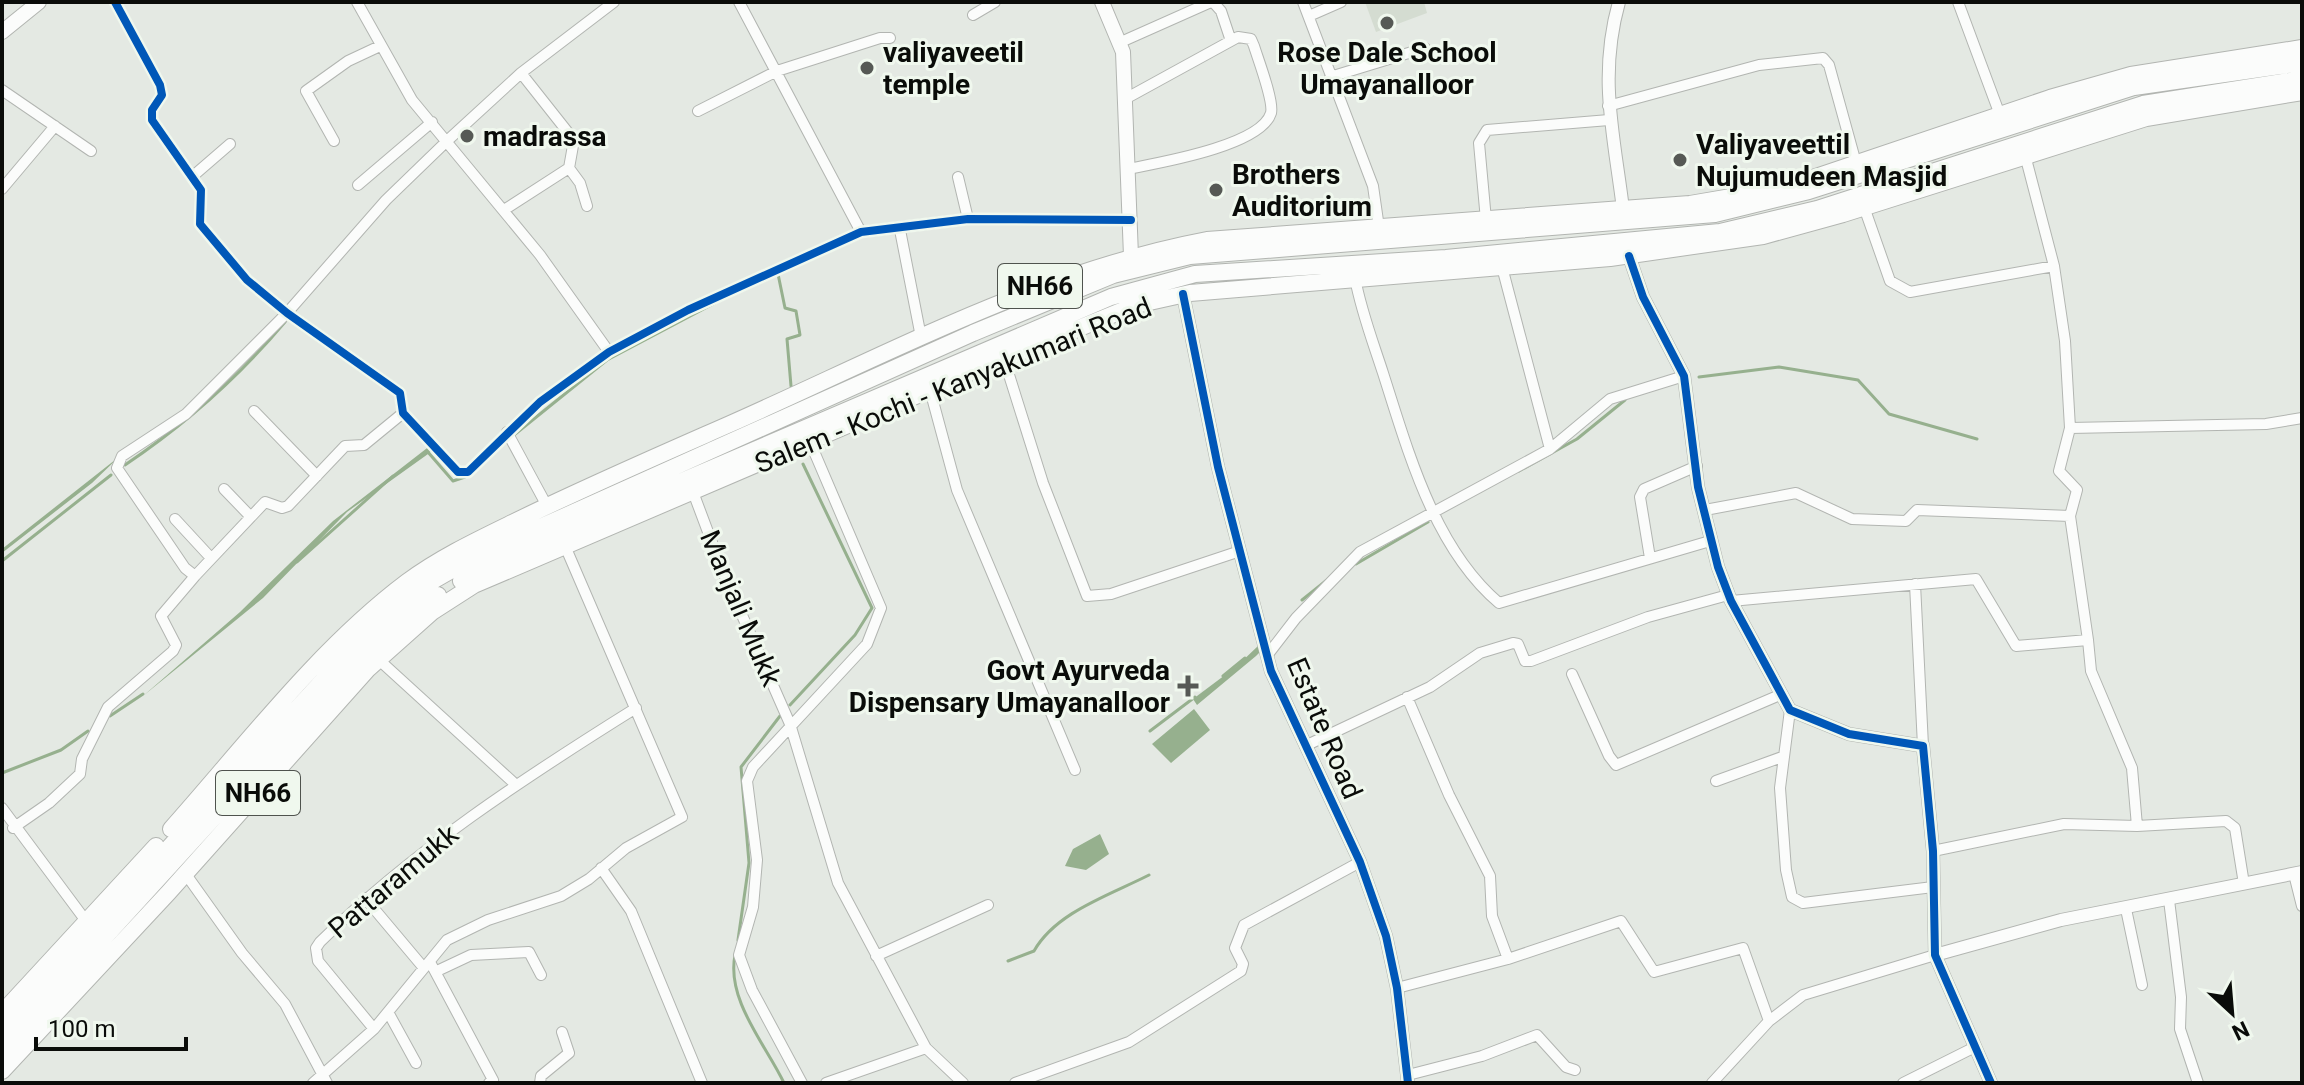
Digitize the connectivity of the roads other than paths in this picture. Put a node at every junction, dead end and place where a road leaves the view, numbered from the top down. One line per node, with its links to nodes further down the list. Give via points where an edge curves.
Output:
1 (39, 2): 15 (main road)
2 (115, 2): 44 (street, via 160,85 162,95 152,120)
3 (357, 2): 19 (street)
4 (614, 2): 24 (street)
5 (739, 2): 23 (street)
6 (995, 2): 13 (street)
7 (1102, 2): 18 (main road)
8 (1212, 2): 17 (street, via 1221,11); 18 (street)
9 (1303, 2): 14 (street)
10 (1341, 2): 14 (street)
11 (1619, 2): 30 (street, via 1609,43)
12 (1958, 2): 32 (street)
13 (973, 15)
14 (1309, 16): 25 (street)
15 (2, 32)
16 (890, 38): 23 (street)
17 (1230, 38): 29 (street, via 1176,74); 43 (street, via 1245,37 1254,46 1271,107 1267,119 1239,139 1204,152)
18 (1121, 42): 29 (main road)
19 (380, 46): 34 (street, via 412,100); 37 (street, via 306,91)
20 (1425, 48): 25 (street)
21 (2302, 48): 32 (highway, Salem - Kochi - Kanyakumari Road / NH66, via 2131,75)
22 (2302, 63): 136 (highway, via 2134,87 1809,191 1715,214 1190,256 1113,275 973,333 476,556 397,606)
23 (777, 71): 31 (street); 57 (street)
24 (521, 73): 36 (street); 42 (street, via 574,140)
25 (1330, 77): 55 (street, via 1373,186)
26 (2302, 79): 141 (highway, via 2143,104 1817,209 1720,232 1446,258 1195,274 1111,297 547,539 481,570 410,614 323,698)
27 (2, 90): 35 (street)
28 (2302, 92): 40 (highway, Salem - Kochi - Kanyakumari Road / NH66, via 2146,118)
29 (1125, 99): 43 (main road)
30 (1608, 106): 33 (street); 41 (street, via 1759,65 1823,58)
31 (698, 111)
32 (2000, 115): 41 (highway, Salem - Kochi - Kanyakumari Road / NH66)
33 (1609, 120): 50 (street); 54 (street, via 1487,130 1479,143)
34 (432, 122): 36 (street); 46 (street)
35 (55, 126): 39 (street); 47 (street)
36 (448, 140): 51 (street); 64 (street, via 386,200)
37 (334, 141)
38 (230, 144): 44 (street)
39 (91, 151)
40 (2025, 155): 49 (highway, Salem - Kochi - Kanyakumari Road / NH66); 60 (street)
41 (1856, 163): 50 (highway, Salem - Kochi - Kanyakumari Road / NH66, via 1783,188)
42 (569, 168): 48 (street); 51 (street)
43 (1128, 169): 53 (main road)
44 (193, 176): 64 (street, via 201,190 198,216 204,231 247,280)
45 (958, 177): 52 (street)
46 (358, 185)
47 (2, 189)
48 (587, 206)
49 (1864, 207): 59 (highway, Salem - Kochi - Kanyakumari Road / NH66, via 1763,236); 60 (street, via 1890,281 1910,292)
50 (1623, 209): 54 (highway, Salem - Kochi - Kanyakumari Road / NH66)
51 (504, 210): 66 (street)
52 (968, 219): 53 (street); 56 (street)
53 (1131, 220): 58 (main road)
54 (1486, 220): 55 (highway, Salem - Kochi - Kanyakumari Road / NH66)
55 (1379, 228): 58 (highway, Salem - Kochi - Kanyakumari Road / NH66, via 1207,240)
56 (900, 230): 57 (street); 65 (street)
57 (861, 232): 66 (street)
58 (1131, 256): 65 (highway, Salem - Kochi - Kanyakumari Road / NH66, via 1070,275)
59 (1629, 256): 61 (highway, Salem - Kochi - Kanyakumari Road / NH66); 68 (street, via 1643,297)
60 (2054, 266): 73 (street)
61 (1502, 267): 62 (highway, Salem - Kochi - Kanyakumari Road / NH66); 76 (street)
62 (1355, 278): 63 (highway, Salem - Kochi - Kanyakumari Road / NH66); 83 (street, via 1403,436)
63 (1183, 294): 67 (highway, Salem - Kochi - Kanyakumari Road / NH66, via 1136,305); 89 (street, Estate Road)
64 (287, 313): 71 (street, via 400,393); 92 (street, via 186,414 119,461 120,474)
65 (921, 337): 81 (highway, Salem - Kochi - Kanyakumari Road / NH66)
66 (609, 352): 74 (street)
67 (1004, 359): 69 (highway, Salem - Kochi - Kanyakumari Road / NH66); 89 (street, via 1043,483 1087,596 1111,594)
68 (1684, 376): 76 (street, via 1610,399); 77 (street)
69 (930, 390): 75 (highway, Salem - Kochi - Kanyakumari Road / NH66); 107 (street, via 957,490)
70 (254, 411): 78 (street)
71 (403, 413): 74 (street, via 463,473); 78 (street, via 364,445 345,446)
72 (2302, 418): 73 (street, via 2266,424)
73 (2070, 428): 85 (street, via 2059,471 2077,490)
74 (507, 432): 81 (street)
75 (810, 442): 80 (highway, Salem - Kochi - Kanyakumari Road / NH66); 103 (street, via 881,608 867,644)
76 (1550, 449): 83 (street)
77 (1697, 466): 82 (street); 91 (street, via 1644,489 1640,497)
78 (317, 476): 84 (street, via 288,506 265,502)
79 (224, 489): 84 (street)
80 (693, 492): 88 (highway, Salem - Kochi - Kanyakumari Road / NH66); 103 (street, Manjali Mukk)
81 (547, 506): 125 (highway, Salem - Kochi - Kanyakumari Road / NH66, via 452,553 380,606 298,686)
82 (1705, 510): 85 (street, via 1796,493 1852,519 1906,521 1917,510); 87 (street)
83 (1434, 512): 91 (street, via 1471,574 1499,603); 96 (street, via 1360,552)
84 (250, 516): 90 (street)
85 (2070, 516): 95 (street)
86 (175, 519): 90 (street)
87 (1710, 541): 91 (street); 94 (street)
88 (565, 546): 97 (highway, Salem - Kochi - Kanyakumari Road / NH66, via 474,585 432,612); 101 (street)
89 (1240, 551): 96 (street, Estate Road)
90 (211, 558): 92 (street)
91 (1650, 558)
92 (195, 576): 112 (street, via 161,616 176,645 173,651 108,707 80,774)
93 (1915, 584): 94 (street); 95 (street, via 1980,582 2016,646); 105 (street)
94 (1730, 598): 99 (street); 100 (street, via 1648,617 1531,661 1525,661 1518,644 1507,644 1480,653)
95 (2088, 640): 111 (street, via 2091,671 2130,759)
96 (1269, 653): 104 (street, Estate Road, via 1271,671)
97 (378, 659): 109 (street); 116 (highway, Salem - Kochi - Kanyakumari Road / NH66)
98 (1572, 674): 99 (street, via 1616,765)
99 (1782, 694): 102 (street)
100 (1407, 697): 104 (street); 128 (street, via 1490,876 1492,916)
101 (636, 708): 109 (street, Pattaramukk); 115 (street, via 682,817)
102 (1790, 710): 105 (street, via 1849,734); 106 (street)
103 (790, 724): 127 (street, Manjali Mukk, via 838,883); 152 (street, via 747,781 757,860 753,907 739,955)
104 (1305, 746): 114 (street, Estate Road)
105 (1923, 746): 113 (street)
106 (1782, 757): 108 (street); 119 (street, via 1780,788 1792,897 1803,903)
107 (1075, 770)
108 (1716, 781)
109 (515, 784): 120 (street, Pattaramukk)
110 (2, 808): 112 (street)
111 (2137, 826): 113 (street, via 2064,824); 118 (street, via 2226,821 2235,828)
112 (13, 828): 125 (street)
113 (1933, 851): 119 (street)
114 (1360, 862): 132 (street, Estate Road, via 1386,936); 147 (street, via 1244,925 1235,948 1241,971 1129,1042)
115 (601, 868): 129 (street, via 561,896 447,940); 151 (street, via 631,911)
116 (185, 873): 144 (highway, Salem - Kochi - Kanyakumari Road / NH66); 145 (street, via 285,1004)
117 (2298, 873): 118 (street); 123 (street)
118 (2244, 884): 121 (street)
119 (1933, 887): 126 (street)
120 (365, 898): 129 (street); 137 (street, Pattaramukk, via 320,942 315,955)
121 (2169, 900): 124 (street); 158 (street, via 2180,1029)
122 (988, 905): 127 (street)
123 (2302, 906)
124 (2126, 909): 126 (street, via 2061,920); 131 (street)
125 (86, 921): 134 (highway, Salem - Kochi - Kanyakumari Road / NH66)
126 (1935, 955): 135 (street, via 1803,995); 139 (street)
127 (876, 956): 140 (street, Manjali Mukk)
128 (1508, 959): 132 (street); 135 (street, via 1615,921 1624,924 1650,968 1660,973 1743,948)
129 (430, 967): 130 (street, via 471,955 529,952); 133 (street); 149 (street, via 483,1057 493,1080)
130 (541, 975)
131 (2142, 985)
132 (1397, 988): 146 (street, Estate Road)
133 (388, 1012): 137 (street); 142 (street)
134 (2, 1013)
135 (1769, 1021): 155 (street)
136 (2, 1029)
137 (374, 1029): 145 (street)
138 (562, 1032): 150 (street, via 569,1053 541,1076)
139 (1975, 1047): 156 (street); 157 (street)
140 (926, 1048): 153 (street); 154 (street, Manjali Mukk)
141 (2, 1050)
142 (416, 1063)
143 (1575, 1070): 146 (street, via 1537,1035)
144 (2, 1071)
145 (325, 1078): 148 (street)
146 (1408, 1079)
147 (1019, 1082)
148 (313, 1083)
149 (489, 1083)
150 (540, 1083)
151 (702, 1083)
152 (802, 1083)
153 (826, 1083)
154 (963, 1083)
155 (1712, 1083)
156 (1903, 1083)
157 (1991, 1083)
158 (2198, 1083)

